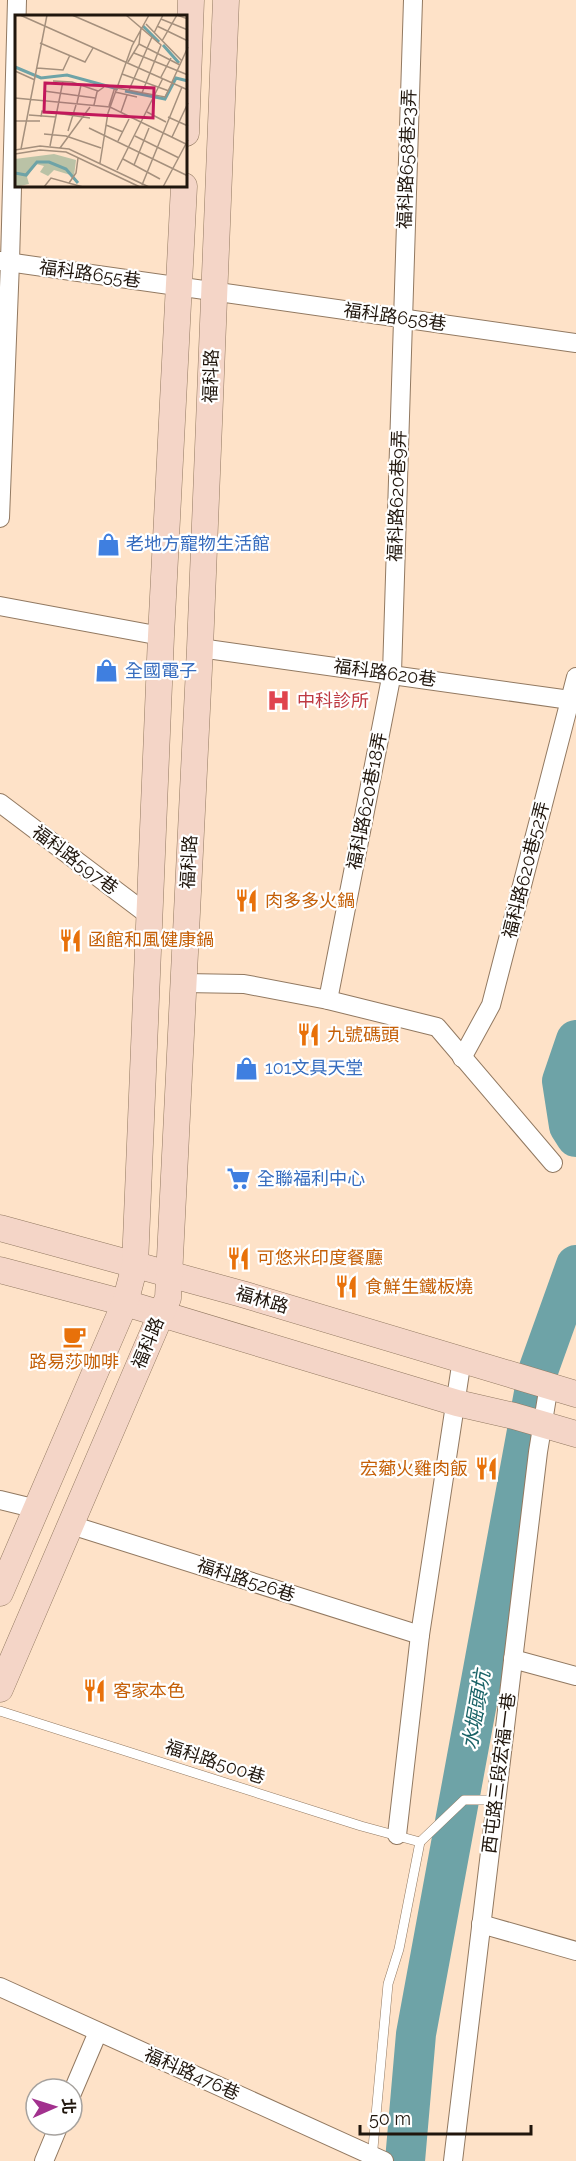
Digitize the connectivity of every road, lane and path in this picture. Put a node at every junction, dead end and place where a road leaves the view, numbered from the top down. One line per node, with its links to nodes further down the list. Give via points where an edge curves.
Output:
1 (17, 0): 5 (street)
2 (191, 0): 7 (street)
3 (226, 0): 11 (street, 福科路)
4 (413, 0): 12 (street, 福科路658巷23弄)
5 (16, 15)
6 (15, 44): 9 (street)
7 (188, 80)
8 (184, 188): 10 (street, 福科路)
9 (5, 261): 10 (street, 福科路655巷); 14 (street)
10 (180, 286): 11 (street, 福科路655巷); 16 (street, 福科路)
11 (215, 292): 12 (street, 福科路658巷); 17 (street, 福科路)
12 (402, 318): 13 (street, 福科路658巷); 18 (street, 福科路620巷9弄)
13 (576, 343)
14 (0, 518)
15 (0, 606): 16 (street)
16 (161, 636): 22 (street, 福科路)
17 (200, 648): 18 (street, 福科路620巷); 23 (street, 福科路)
18 (392, 673): 20 (street, 福科路620巷); 24 (street, 福科路620巷18弄)
19 (576, 677): 20 (street, 福科路620巷52弄)
20 (570, 700): 25 (street, 福科路620巷52弄, via 491,1005)
21 (0, 803): 22 (street, 福科路597巷)
22 (151, 917): 28 (street, 福科路)
23 (184, 983): 24 (street, via 244,984); 30 (street, 福科路)
24 (328, 1000): 25 (street, via 437,1027)
25 (462, 1058): 26 (street)
26 (553, 1163)
27 (0, 1228): 28 (street, 福林路)
28 (135, 1265): 30 (street, 福林路); 31 (street, 福科路)
29 (0, 1270): 31 (street)
30 (169, 1273): 32 (street, 福科路, via 168,1298); 33 (street, 福林路)
31 (125, 1303): 32 (street); 40 (street, 福科路)
32 (161, 1314): 36 (street); 41 (street, 福科路)
33 (462, 1359): 34 (street, 福林路); 36 (street)
34 (549, 1385): 35 (street); 37 (street, 西屯路三段宏福一巷)
35 (576, 1394)
36 (457, 1403): 37 (street); 43 (street)
37 (543, 1424): 38 (street); 44 (street, 西屯路三段宏福一巷)
38 (576, 1434)
39 (0, 1500): 40 (street)
40 (37, 1509): 42 (street, 福科路)
41 (71, 1525): 43 (street, 福科路526巷); 46 (street, 福科路)
42 (0, 1593)
43 (420, 1635): 49 (street)
44 (513, 1659): 45 (street); 48 (street, 西屯路三段宏福一巷)
45 (576, 1676)
46 (0, 1689)
47 (0, 1711): 49 (lane, 福科路500巷)
48 (496, 1800): 50 (lane, via 464,1800); 51 (street, 西屯路三段宏福一巷)
49 (397, 1835): 50 (lane, 福科路500巷)
50 (420, 1842): 57 (lane, via 399,1949 388,1984)
51 (481, 1924): 52 (street); 59 (street, 西屯路三段宏福一巷)
52 (576, 1951)
53 (0, 1987): 54 (street, 福科路476巷)
54 (98, 2031): 55 (street); 57 (street, 福科路476巷)
55 (79, 2077)
56 (54, 2137): 58 (street)
57 (376, 2159)
58 (44, 2161)
59 (453, 2161)

